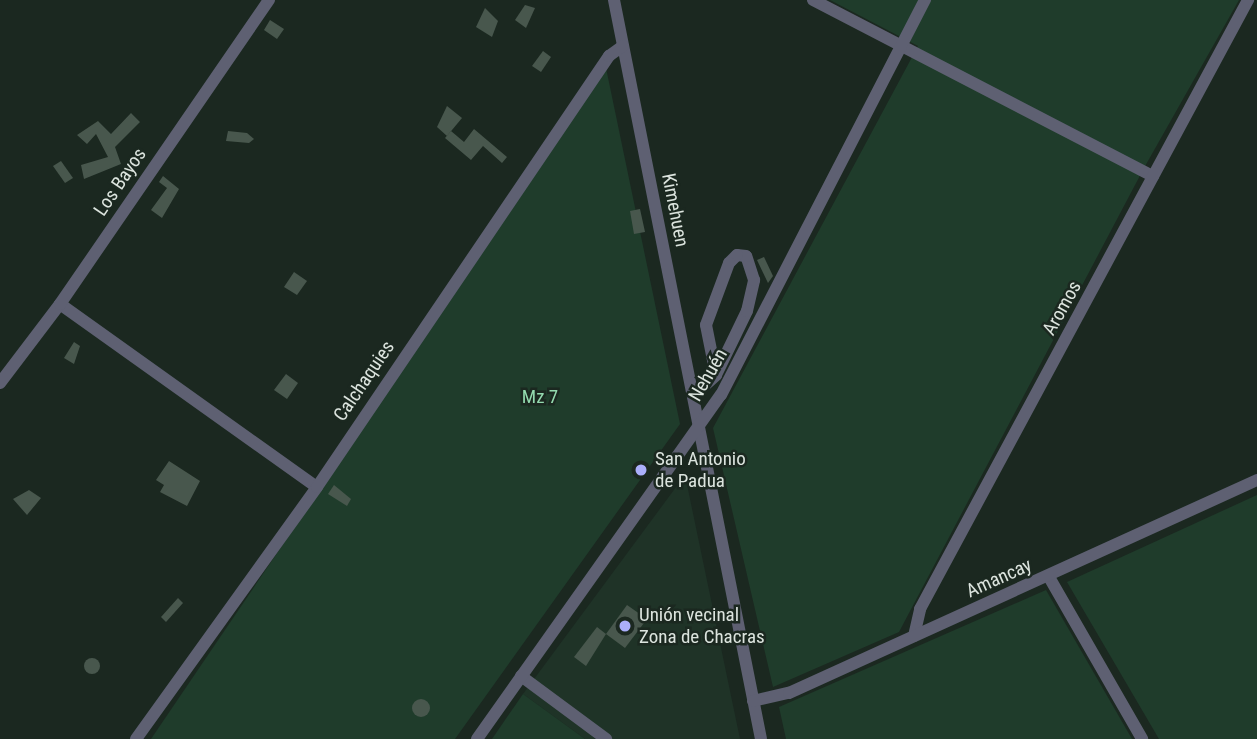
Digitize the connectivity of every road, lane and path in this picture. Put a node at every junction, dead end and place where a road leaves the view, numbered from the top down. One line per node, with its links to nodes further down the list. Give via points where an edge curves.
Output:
1 (268, 0): 10 (street, Los Bayos)
2 (614, 0): 7 (street, Kimehuen)
3 (813, 0): 6 (street)
4 (925, 0): 8 (street, Nehuén)
5 (1248, 0): 9 (street, Aromos)
6 (827, 3): 8 (street)
7 (623, 46): 13 (street, Kimehuen); 16 (street, Calchaquies, via 609,56)
8 (900, 48): 9 (street); 14 (street, Nehuén, via 721,395)
9 (1153, 176): 18 (street, Aromos, via 920,609)
10 (60, 304): 12 (street, Los Bayos); 16 (street)
11 (716, 375): 11 (street, via 706,325 729,263 737,255 746,256 753,268 753,291); 13 (street)
12 (0, 383)
13 (693, 396): 14 (street, Kimehuen)
14 (699, 428): 19 (street, Nehuén); 20 (street, Kimehuen)
15 (1257, 480): 17 (street, Amancay)
16 (317, 487): 21 (street, Calchaquies)
17 (1049, 577): 18 (street, Amancay); 25 (street)
18 (914, 636): 20 (street, Amancay, via 789,693)
19 (521, 676): 22 (street, Nehuén); 23 (street)
20 (753, 701): 24 (street, Kimehuen)
21 (136, 739)
22 (477, 739)
23 (606, 739)
24 (761, 739)
25 (1142, 739)

